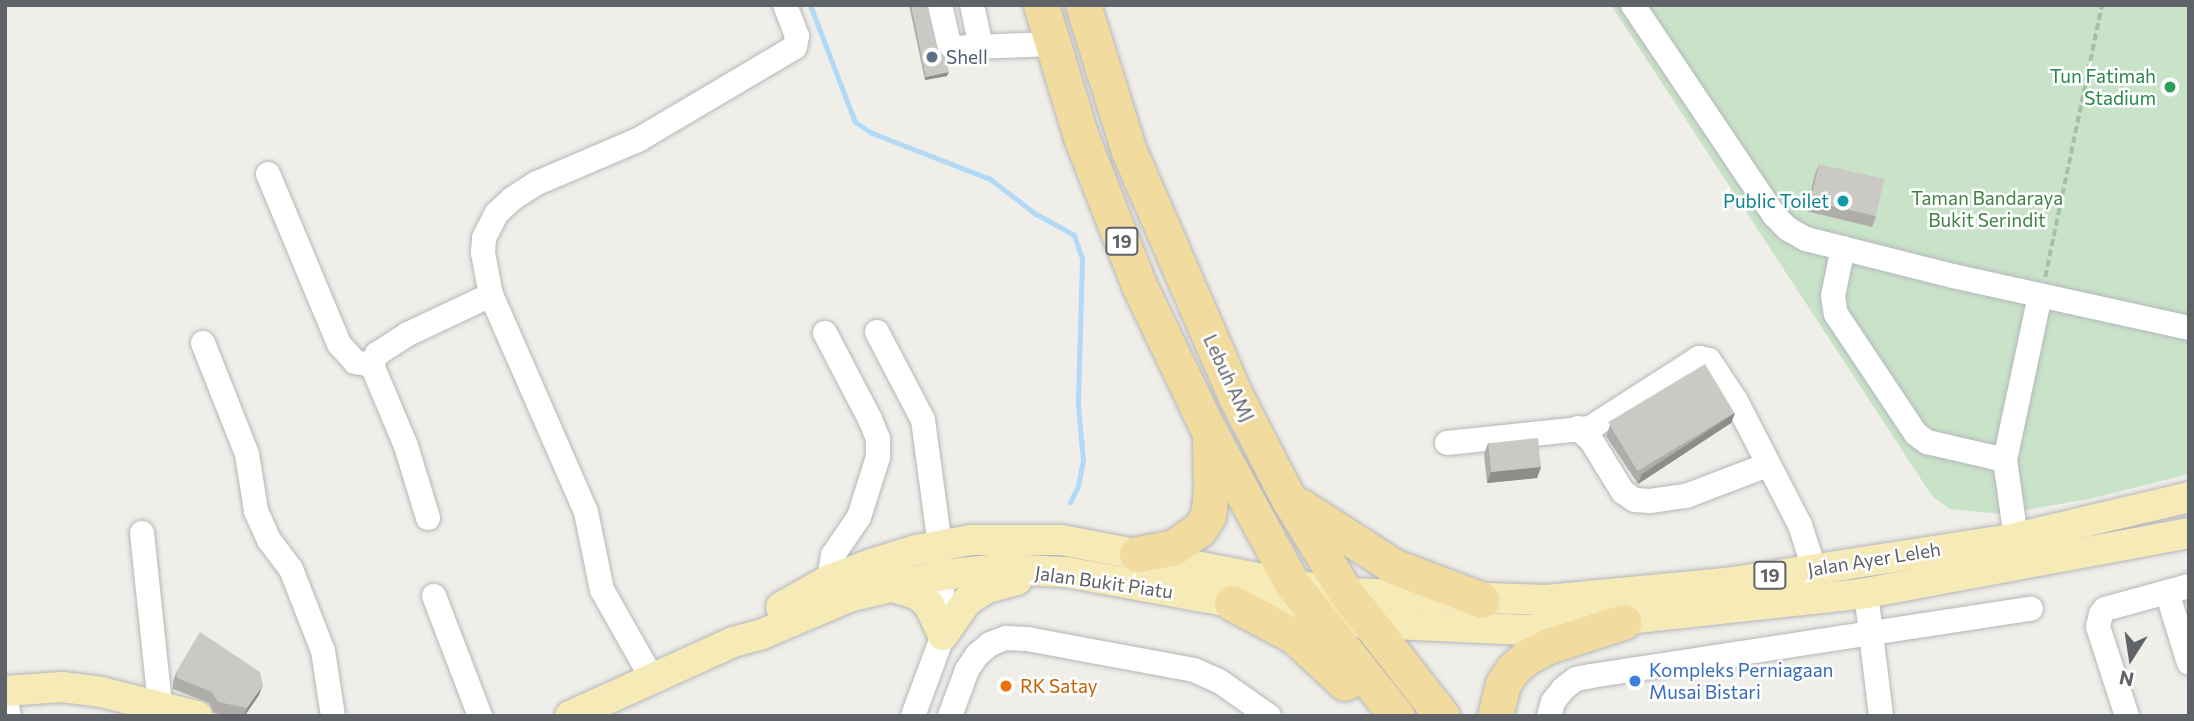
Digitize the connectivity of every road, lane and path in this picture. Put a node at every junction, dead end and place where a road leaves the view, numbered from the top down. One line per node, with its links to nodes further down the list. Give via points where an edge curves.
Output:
1 (785, 5): 12 (street, via 797,36 795,47 638,140 537,183 497,213 484,238)
2 (940, 5): 9 (street, via 950,48)
3 (972, 5): 9 (street)
4 (1041, 5): 8 (highway, Lebuh AMJ / 19)
5 (1083, 5): 24 (highway, Lebuh AMJ / 19, via 1129,150 1237,399)
6 (1633, 5): 11 (street, via 1775,216 1806,239)
7 (2102, 5): 13 (path)
8 (1051, 44): 9 (street); 20 (highway, Lebuh AMJ / 19, via 1081,137 1139,285)
9 (981, 47)
10 (268, 174): 18 (street, via 339,344 355,362)
11 (1843, 248): 13 (street); 22 (street, via 1833,296 1836,314 1916,434 1927,442)
12 (491, 295): 18 (street, via 408,334 377,354); 55 (street, via 586,512 602,590)
13 (2040, 296): 14 (street); 22 (street)
14 (2189, 328)
15 (877, 332): 31 (street, via 923,420)
16 (825, 333): 39 (street, via 878,439 878,457 864,503 833,555)
17 (203, 344): 60 (street, via 247,454 257,512 269,540 291,569 323,651)
18 (372, 365): 26 (street, via 406,446)
19 (1578, 428): 21 (street); 23 (street, via 1591,440 1623,492 1635,499 1686,496); 23 (street, via 1590,428 1699,358 1709,360 1736,401)
20 (1209, 431): 33 (highway, via 1208,516 1199,530 1172,548); 40 (highway, Lebuh AMJ / 19)
21 (1447, 443)
22 (2005, 460): 30 (street)
23 (1767, 465): 34 (street, via 1800,525)
24 (1288, 498): 42 (highway, Lebuh AMJ / 19); 45 (highway, via 1393,566)
25 (2188, 498): 30 (main road, Jalan Ayer Leleh / 19)
26 (428, 518)
27 (142, 533): 57 (street)
28 (2189, 533): 32 (main road, Jalan Ayer Leleh / 19)
29 (1019, 538): 31 (main road, Jalan Bukit Piatu); 33 (main road, Jalan Bukit Piatu, via 1062,540); 38 (main road, via 957,558)
30 (2016, 538): 32 (main road, via 2020,549 2033,558); 34 (main road, Jalan Ayer Leleh / 19)
31 (940, 545): 37 (main road, Jalan Bukit Piatu)
32 (2101, 551): 43 (main road, Jalan Ayer Leleh / 19)
33 (1137, 554): 40 (main road, Jalan Bukit Piatu)
34 (1814, 568): 36 (main road, Jalan Ayer Leleh / 19)
35 (1066, 572): 38 (main road, Jalan Bukit Piatu, via 1001,569); 46 (main road, Jalan Bukit Piatu); 52 (main road, via 987,588 967,601)
36 (1780, 573): 43 (main road, via 1854,570 1864,581); 45 (main road, Jalan Ayer Leleh / 19, via 1733,582 1547,600)
37 (880, 575): 38 (main road, via 924,562); 39 (main road, Jalan Bukit Piatu); 52 (main road, via 919,595); 53 (main road, Jalan Bukit Piatu, via 849,597)
38 (942, 575): 52 (street)
39 (829, 579): 53 (main road, Jalan Bukit Piatu, via 754,623)
40 (1293, 586): 42 (main road, Jalan Bukit Piatu); 48 (highway, Lebuh AMJ / 19)
41 (2178, 589): 54 (street); 72 (street, via 2105,609 2100,617 2098,627)
42 (1346, 593): 45 (main road, Jalan Ayer Leleh / 19); 50 (highway, Lebuh AMJ / 19)
43 (1866, 593): 49 (main road, Jalan Ayer Leleh / 19); 51 (street)
44 (434, 596): 61 (street)
45 (1482, 600)
46 (1232, 603): 48 (main road, Jalan Bukit Piatu); 66 (highway, via 1294,636)
47 (2031, 609): 51 (street)
48 (1317, 618): 50 (main road, Jalan Ayer Leleh); 67 (highway, Lebuh AMJ / 19)
49 (1623, 622): 50 (main road, Jalan Ayer Leleh / 19, via 1527,630); 69 (highway, via 1527,657 1503,684)
50 (1371, 623): 68 (highway, Lebuh AMJ / 19)
51 (1871, 633): 70 (street, via 1584,678 1563,689); 71 (street)
52 (943, 635): 63 (street)
53 (733, 642): 55 (main road, Jalan Bukit Piatu)
54 (2189, 663)
55 (653, 680): 62 (main road, Jalan Bukit Piatu)
56 (5, 693): 57 (main road, via 62,687); 58 (street)
57 (160, 705): 59 (main road)
58 (9, 716)
59 (197, 716)
60 (333, 716)
61 (480, 716)
62 (570, 716)
63 (913, 716)
64 (950, 716): 65 (street, via 977,655 1006,638 1194,670 1219,681)
65 (1269, 716)
66 (1381, 716)
67 (1397, 716)
68 (1442, 716)
69 (1495, 716)
70 (1549, 716)
71 (1881, 716)
72 (2127, 716)

